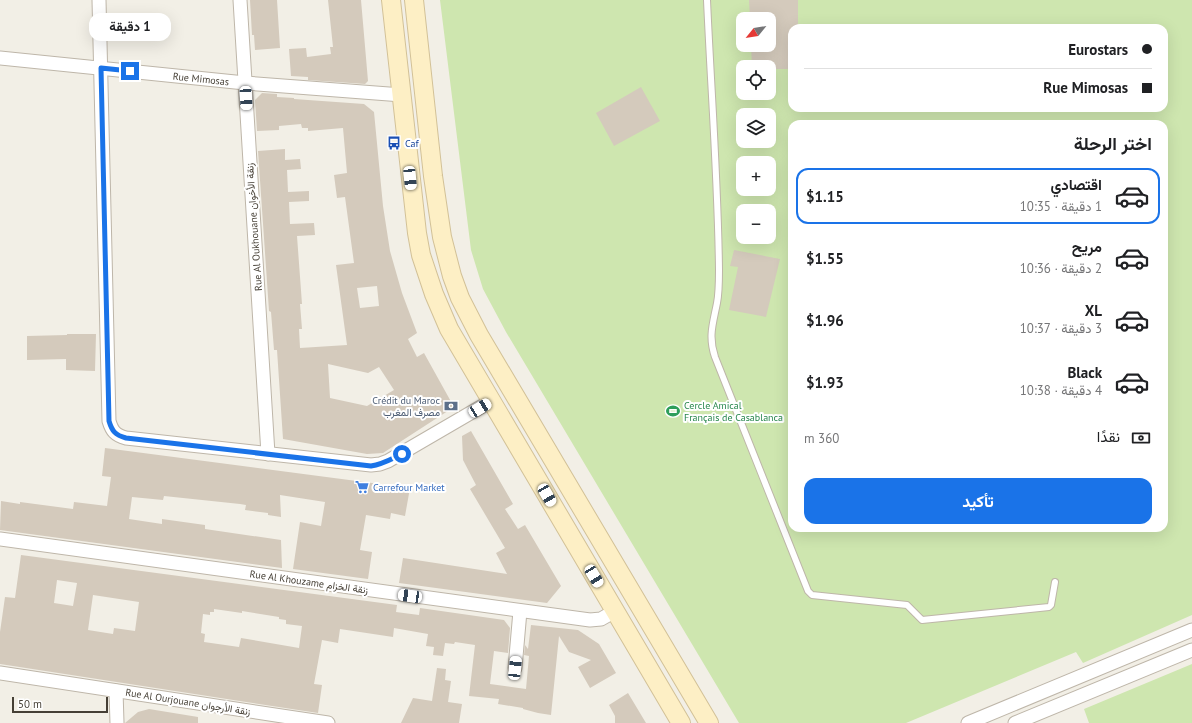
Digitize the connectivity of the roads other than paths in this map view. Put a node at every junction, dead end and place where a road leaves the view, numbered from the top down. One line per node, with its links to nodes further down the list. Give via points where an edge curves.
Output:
1 (99, 0): 7 (street)
2 (240, 0): 8 (street, Rue Al Oukhouane زنقة الأخوان)
3 (391, 0): 9 (main road)
4 (414, 0): 24 (main road, via 437,208 446,254 460,298 479,335)
5 (707, 0): 13 (lane, via 719,273 712,343 808,591 812,595 907,605 922,620 1049,607)
6 (0, 58): 7 (street, Rue Mimosas)
7 (101, 68): 8 (street, Rue Mimosas); 11 (street, via 110,426 116,434 126,438)
8 (245, 83): 9 (street, Rue Mimosas); 11 (street, Rue Al Oukhouane زنقة الأخوان)
9 (402, 95): 10 (main road, via 421,255 449,330)
10 (491, 401): 11 (street, via 380,464 371,466); 15 (main road)
11 (268, 454)
12 (0, 539): 14 (street, Rue Al Khouzame زنقة الخزام)
13 (1055, 582)
14 (520, 611): 15 (street, Rue Al Khouzame زنقة الخزام, via 590,620 601,619); 18 (street)
15 (615, 611): 23 (main road)
16 (1192, 630): 25 (street)
17 (1192, 650): 26 (street)
18 (515, 668)
19 (0, 673): 20 (street, Rue Al Ourjouane زنقة الأرجوان)
20 (116, 691): 21 (street); 22 (street, Rue Al Ourjouane زنقة الأرجوان)
21 (117, 723)
22 (328, 723)
23 (681, 723)
24 (709, 723)
25 (968, 723)
26 (1015, 723)

